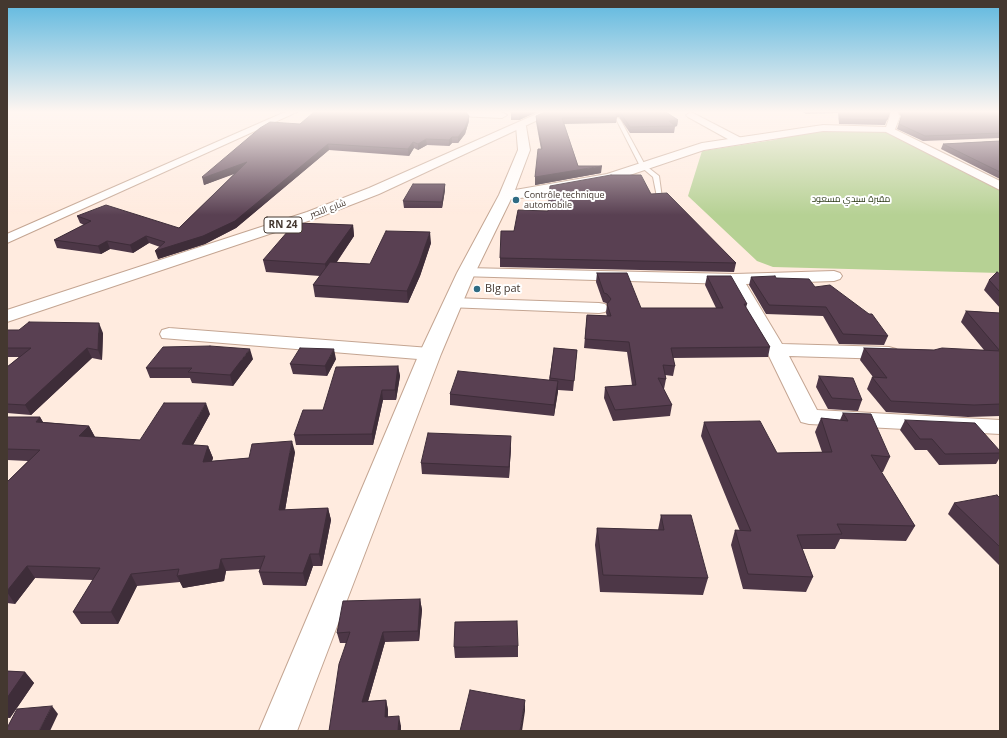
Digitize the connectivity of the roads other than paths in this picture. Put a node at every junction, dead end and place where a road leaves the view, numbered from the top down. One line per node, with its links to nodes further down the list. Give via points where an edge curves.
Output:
1 (215, 146): 13 (street)
2 (461, 146): 19 (street, شارع النصر / RN 24, via 374,191 319,212)
3 (522, 146): 11 (street, via 524,150)
4 (633, 146): 7 (lane)
5 (705, 146): 7 (street)
6 (919, 146): 9 (street)
7 (643, 166): 11 (street, via 610,177); 12 (lane, via 656,176)
8 (993, 170): 9 (street)
9 (972, 172): 10 (street)
10 (1000, 186)
11 (506, 195): 14 (street)
12 (660, 197)
13 (7, 239)
14 (466, 273): 16 (street); 17 (street)
15 (834, 276): 16 (street)
16 (735, 279): 21 (street)
17 (453, 302): 18 (street); 22 (street)
18 (599, 308)
19 (7, 316)
20 (169, 334): 22 (street)
21 (776, 350): 23 (street); 24 (street, via 809,417)
22 (430, 354): 25 (street)
23 (906, 354)
24 (1000, 427)
25 (278, 731)

